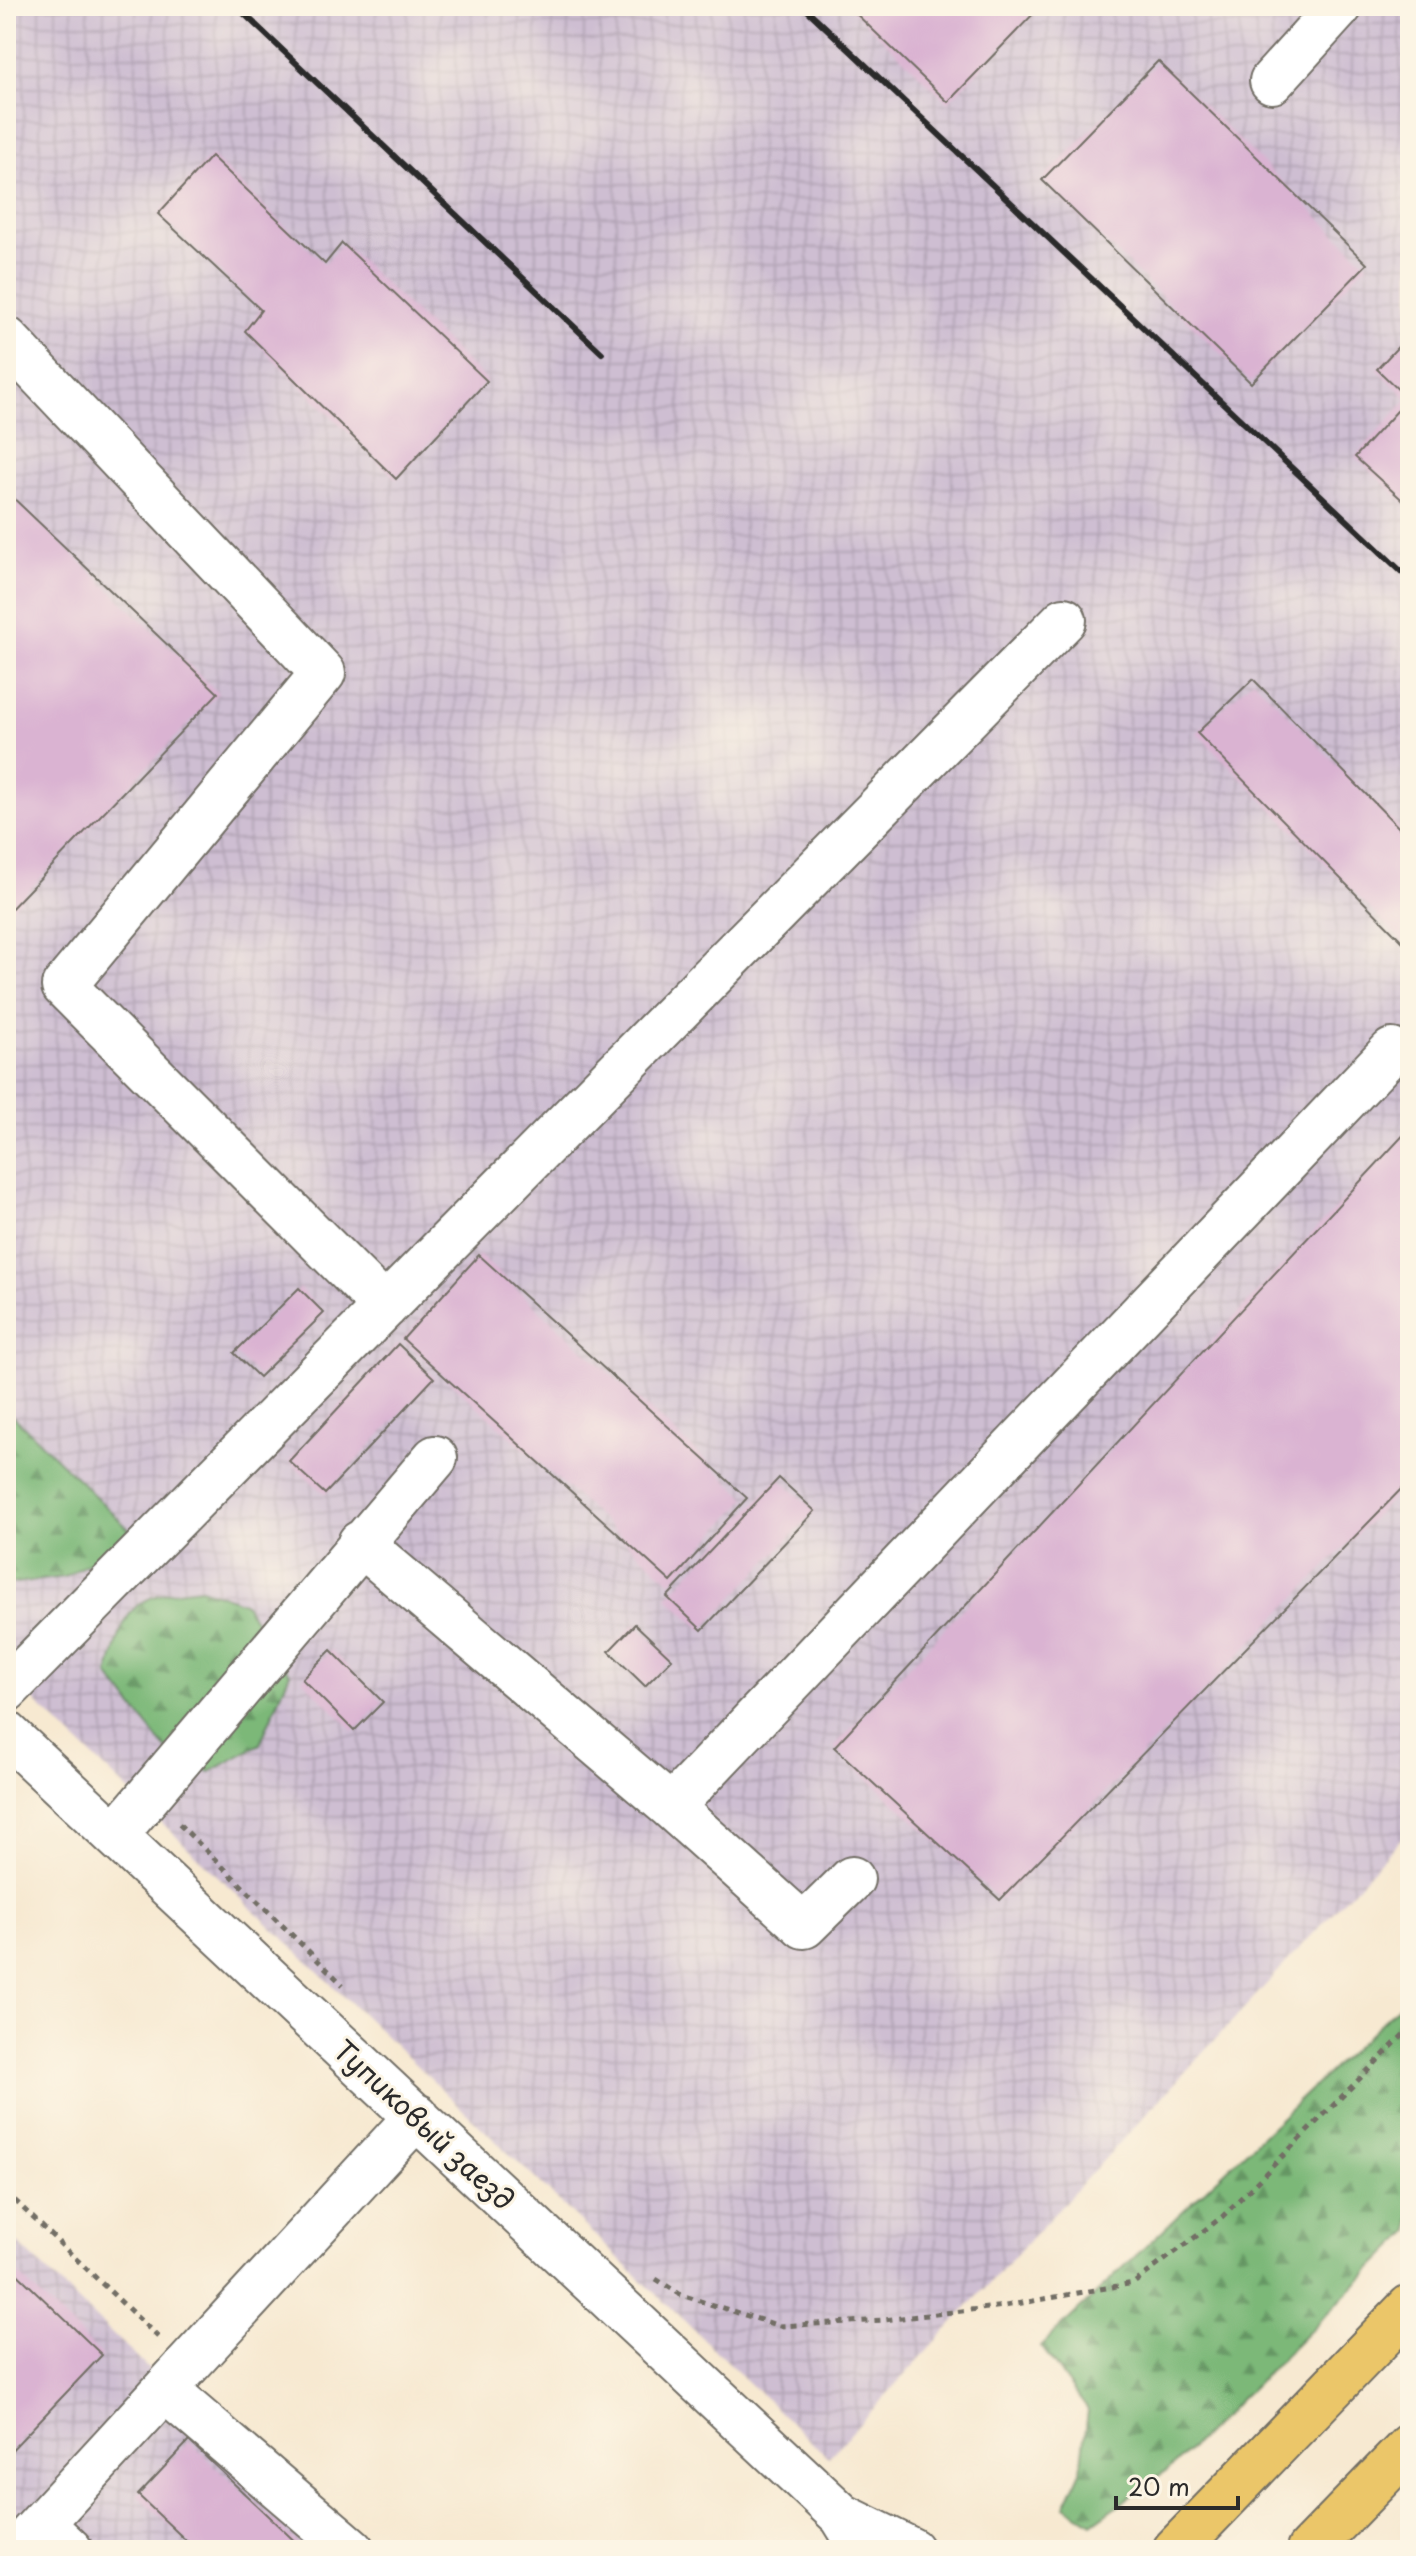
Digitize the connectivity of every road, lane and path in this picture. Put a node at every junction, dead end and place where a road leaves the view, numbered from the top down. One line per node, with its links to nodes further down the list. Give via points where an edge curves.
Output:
1 (1340, 6): 2 (street)
2 (1272, 81)
3 (6, 339): 6 (street, via 323,673 64,986)
4 (1064, 620): 6 (street)
5 (1392, 1051): 12 (street)
6 (385, 1307): 9 (street)
7 (435, 1458): 8 (street)
8 (360, 1543): 11 (street); 12 (street)
9 (6, 1690)
10 (6, 1733): 13 (street, Тупиковый заезд)
11 (150, 1795): 13 (street); 15 (path)
12 (671, 1807): 14 (street, via 804,1926)
13 (116, 1834): 17 (street, Тупиковый заезд)
14 (852, 1879)
15 (349, 1991)
16 (1410, 2028): 19 (path, via 1222,2217 1134,2283 1005,2306 780,2326 681,2295)
17 (417, 2116): 21 (street); 23 (street, Тупиковый заезд)
18 (6, 2192): 21 (path)
19 (645, 2273)
20 (1410, 2307): 25 (highway)
21 (176, 2378): 24 (street); 26 (street)
22 (1410, 2446): 28 (highway)
23 (853, 2533): 27 (street, Тупиковый заезд)
24 (43, 2541)
25 (1173, 2549)
26 (352, 2550)
27 (911, 2550)
28 (1309, 2550)

